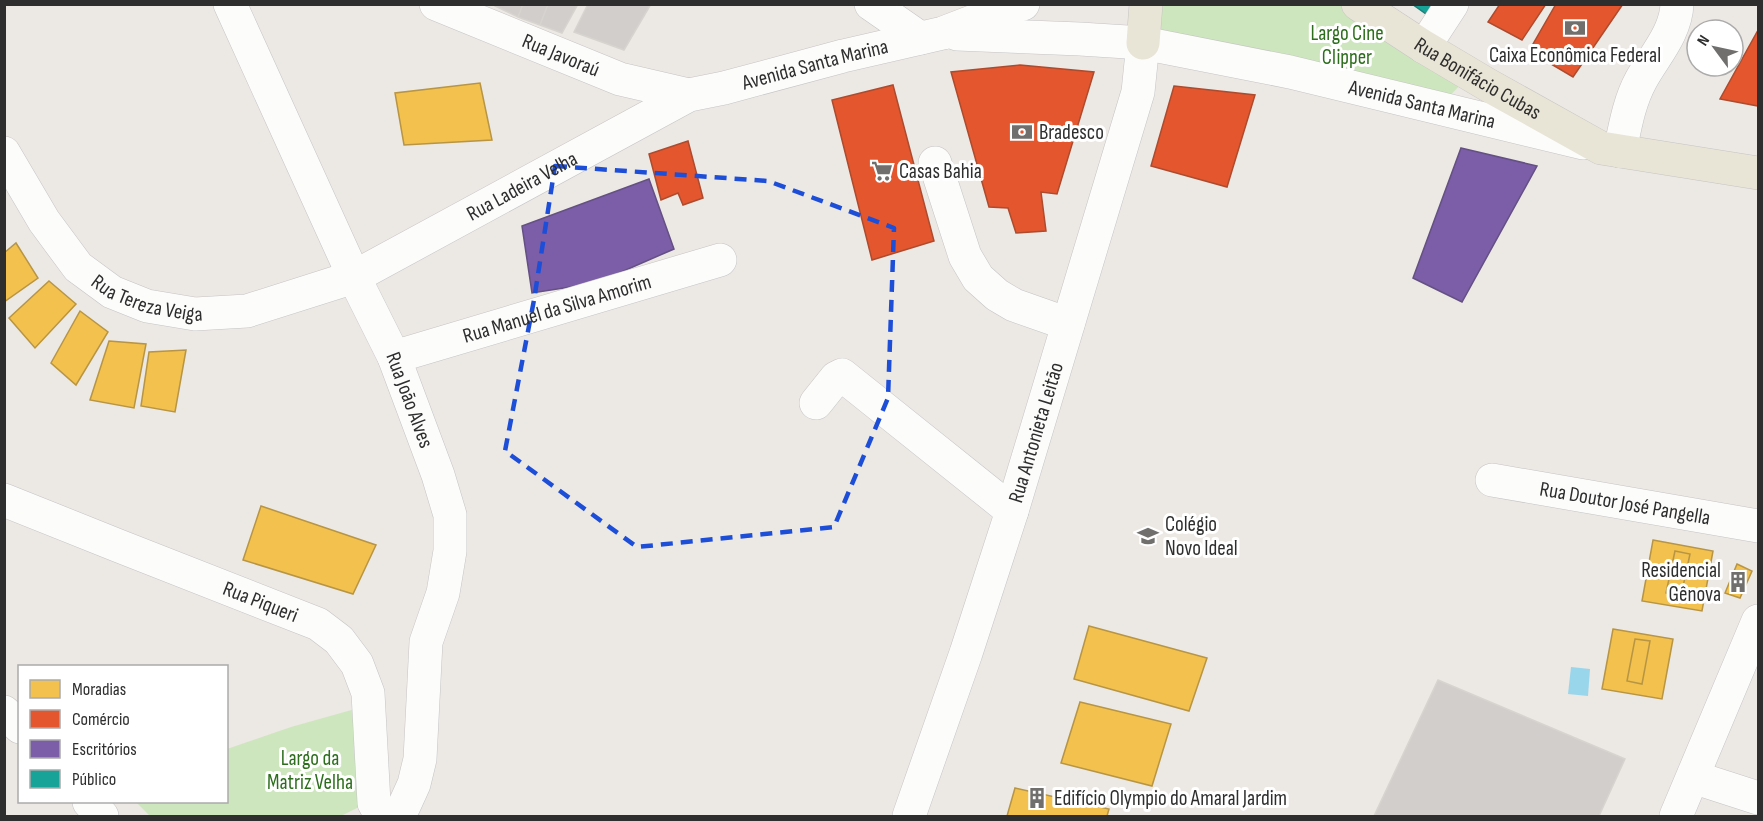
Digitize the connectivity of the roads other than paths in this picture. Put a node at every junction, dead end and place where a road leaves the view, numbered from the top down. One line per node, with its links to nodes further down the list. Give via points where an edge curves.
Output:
1 (230, 4): 18 (street, Rua João Alves)
2 (436, 4): 12 (street, Rua Javoraú, via 620,79)
3 (871, 4): 9 (street)
4 (1023, 4): 9 (street, Avenida Santa Marina)
5 (1146, 4): 10 (main road)
6 (1358, 4): 11 (main road, Rua Bonifácio Cubas)
7 (1452, 4): 11 (street)
8 (1677, 4): 13 (street, via 1672,27 1641,80)
9 (932, 35): 10 (street, Avenida Santa Marina); 12 (street, Avenida Santa Marina)
10 (1143, 43): 13 (street, Avenida Santa Marina, via 1290,72); 19 (street, Rua Antonieta Leitão, via 1138,92)
11 (1424, 47): 13 (main road, Rua Bonifácio Cubas)
12 (689, 95): 18 (street, Rua Ladeira Velha)
13 (1610, 150): 16 (main road, Avenida Santa Marina)
14 (4, 153): 18 (street, Rua Tereza Veiga, via 44,221 78,267 112,292 147,306 195,314 247,311)
15 (935, 163): 19 (street, via 965,256 978,278 997,296)
16 (1758, 173)
17 (720, 260): 20 (street, Rua Manuel da Silva Amorim)
18 (354, 277): 20 (street, Rua João Alves)
19 (1068, 324): 24 (street, Rua Antonieta Leitão)
20 (394, 357): 34 (street, Rua João Alves, via 450,515 450,551 443,592 426,642 420,759 404,806)
21 (816, 403): 24 (street, via 843,375)
22 (1492, 480): 25 (street, Rua Doutor José Pangella)
23 (4, 500): 33 (street, Rua Piqueri, via 318,624 339,640 357,664 368,693 374,803)
24 (1012, 511): 35 (street, Rua Antonieta Leitão)
25 (1758, 526)
26 (1758, 621): 29 (street)
27 (4, 712): 28 (street)
28 (18, 725)
29 (1693, 777): 30 (street); 36 (street)
30 (1758, 798)
31 (90, 803): 32 (street)
32 (102, 816)
33 (381, 816)
34 (394, 816)
35 (909, 816)
36 (1676, 816)

